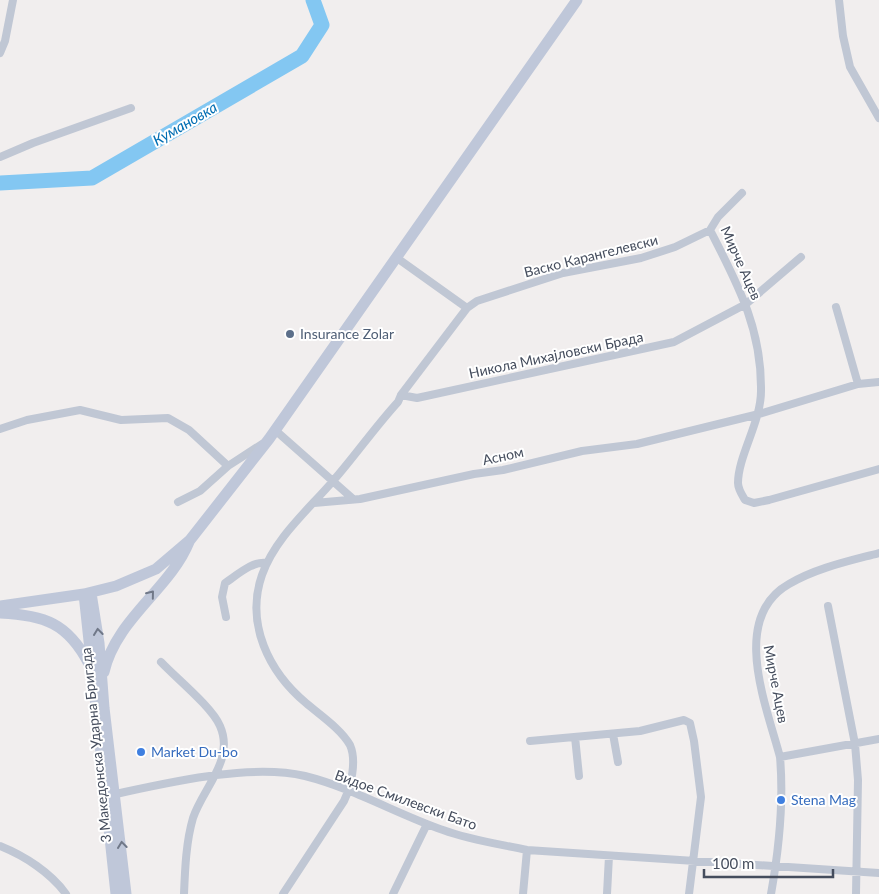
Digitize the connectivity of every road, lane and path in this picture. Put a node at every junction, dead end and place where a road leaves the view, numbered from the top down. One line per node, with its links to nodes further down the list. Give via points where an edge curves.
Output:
1 (13, 0): 4 (street)
2 (577, 0): 11 (main road)
3 (839, 0): 6 (street, via 850,67)
4 (0, 53)
5 (131, 108): 7 (street)
6 (879, 118)
7 (0, 157)
8 (742, 193): 9 (street, Мирче Ацев)
9 (710, 230): 12 (street, Мирче Ацев); 14 (street, Васко Карангелевски, via 675,248 642,258 563,273 492,295)
10 (801, 257): 12 (street, Никола Михајловски Брада)
11 (396, 258): 14 (street); 20 (main road)
12 (746, 304): 17 (street, Никола Михајловски Брада, via 674,342 417,398); 18 (street, Мирче Ацев, via 760,370)
13 (836, 307): 16 (street)
14 (467, 308): 17 (street, Васко Карангелевски)
15 (879, 382): 16 (street)
16 (858, 384): 18 (street)
17 (401, 395): 23 (street)
18 (759, 414): 22 (street, Мирче Ацев, via 738,482 745,500 754,503 770,500); 24 (street, Асном, via 637,444 582,451 502,470)
19 (0, 429): 21 (street, via 27,420 80,410 120,420 168,418 190,430)
20 (272, 435): 21 (street); 23 (street); 27 (main road)
21 (228, 466): 25 (street, via 200,491)
22 (879, 469)
23 (333, 482): 24 (street); 26 (street)
24 (352, 498): 26 (street, Асном)
25 (178, 502)
26 (314, 503): 29 (street, via 291,528)
27 (190, 540): 30 (main road, via 156,569 116,586); 36 (main road, one-way to 27, via 132,618 184,556)
28 (879, 553): 42 (street, Мирче Ацев, via 812,573 787,585 772,598 763,612 756,628 755,647)
29 (267, 563): 34 (street, via 252,565 225,584 222,597); 46 (street, via 257,609 270,662 281,680 350,746 353,763)
30 (88, 593): 31 (main road); 36 (main road)
31 (0, 606)
32 (828, 606): 41 (street)
33 (0, 613): 36 (main road, via 29,614 65,630)
34 (226, 617)
35 (161, 662): 44 (street, via 219,724 224,736)
36 (98, 677): 47 (main road, via 94,693)
37 (613, 734): 38 (street); 43 (street); 52 (street, via 640,732 684,720 690,723 701,797 699,830)
38 (576, 737): 40 (street); 45 (street)
39 (879, 739): 41 (street)
40 (530, 741)
41 (855, 744): 42 (street); 54 (street)
42 (780, 758): 53 (street, Мирче Ацев, via 781,808)
43 (618, 762)
44 (216, 776): 46 (street, Видое Смилевски Бато, via 284,773 306,776); 47 (street, Видое Смилевски Бато); 59 (street, via 194,817)
45 (579, 776)
46 (349, 792): 48 (street, Видое Смилевски Бато); 60 (street)
47 (111, 795): 57 (main road); 58 (main road, 3 Македонска Ударна Бригада, one-way to 47)
48 (427, 824): 50 (street, Видое Смилевски Бато, via 472,839); 61 (street)
49 (0, 846): 56 (street, via 31,862 59,884)
50 (527, 850): 51 (street, Видое Смилевски Бато); 62 (street)
51 (609, 856): 52 (street, Видое Смилевски Бато); 63 (street)
52 (692, 860): 53 (street, Видое Смилевски Бато); 64 (street)
53 (776, 865): 54 (street, Видое Смилевски Бато); 65 (street, Мирче Ацев)
54 (857, 871): 55 (street, Видое Смилевски Бато); 66 (street)
55 (879, 873)
56 (66, 894)
57 (116, 894)
58 (126, 894)
59 (184, 894)
60 (283, 894)
61 (394, 894)
62 (523, 894)
63 (607, 894)
64 (689, 894)
65 (771, 894)
66 (856, 894)

